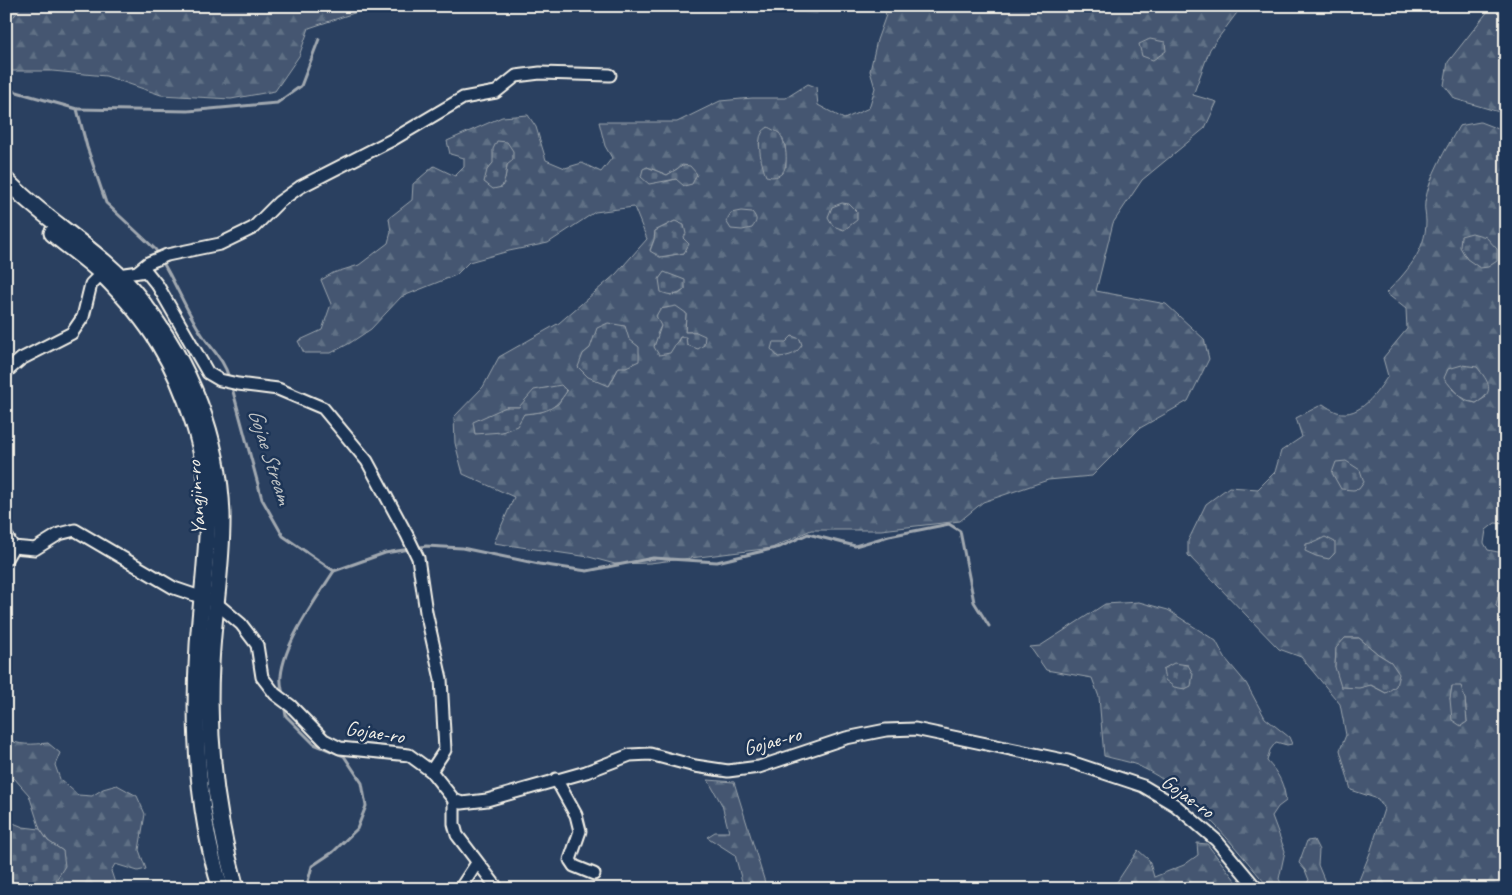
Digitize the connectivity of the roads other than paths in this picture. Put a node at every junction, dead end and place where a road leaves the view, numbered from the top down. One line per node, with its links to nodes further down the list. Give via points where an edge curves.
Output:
1 (610, 75): 5 (street, via 540,73 516,76 496,92 462,98 392,140 300,187 279,202 253,228 220,244 154,260)
2 (6, 180): 4 (main road, Yangjin-ro)
3 (6, 192): 4 (main road, Yangjin-ro, via 42,225)
4 (110, 271): 5 (street); 6 (street, via 91,284 83,317 72,333 21,359); 10 (main road, Yangjin-ro, via 139,298 170,342 188,374 210,432 222,514)
5 (137, 272): 11 (street, via 146,271 158,286 208,373 220,380 278,389 322,408 367,460 418,558 441,679 445,750)
6 (6, 372)
7 (6, 535): 8 (street)
8 (13, 548): 9 (street); 10 (street, via 35,549 59,534 75,530 174,588)
9 (6, 559)
10 (209, 599): 11 (street, Gojae-ro, via 241,624 257,645 262,677 275,694 324,740 340,748 409,755); 16 (main road, Yangjin-ro, via 198,646 196,730 203,810); 17 (main road, Yangjin-ro, via 215,792)
11 (431, 772): 13 (street, Gojae-ro)
12 (556, 779): 13 (street, Gojae-ro, via 487,800); 15 (street, via 576,814 580,831 570,860 574,866); 20 (street, Gojae-ro, via 586,772 630,755 650,754 695,766 728,770 759,767 846,738 886,730 915,729 1068,761 1143,786 1176,805 1216,840)
13 (454, 800): 14 (street, via 455,830)
14 (477, 863): 18 (street); 19 (street)
15 (594, 874)
16 (221, 889)
17 (236, 889)
18 (460, 889)
19 (498, 889)
20 (1257, 889)

